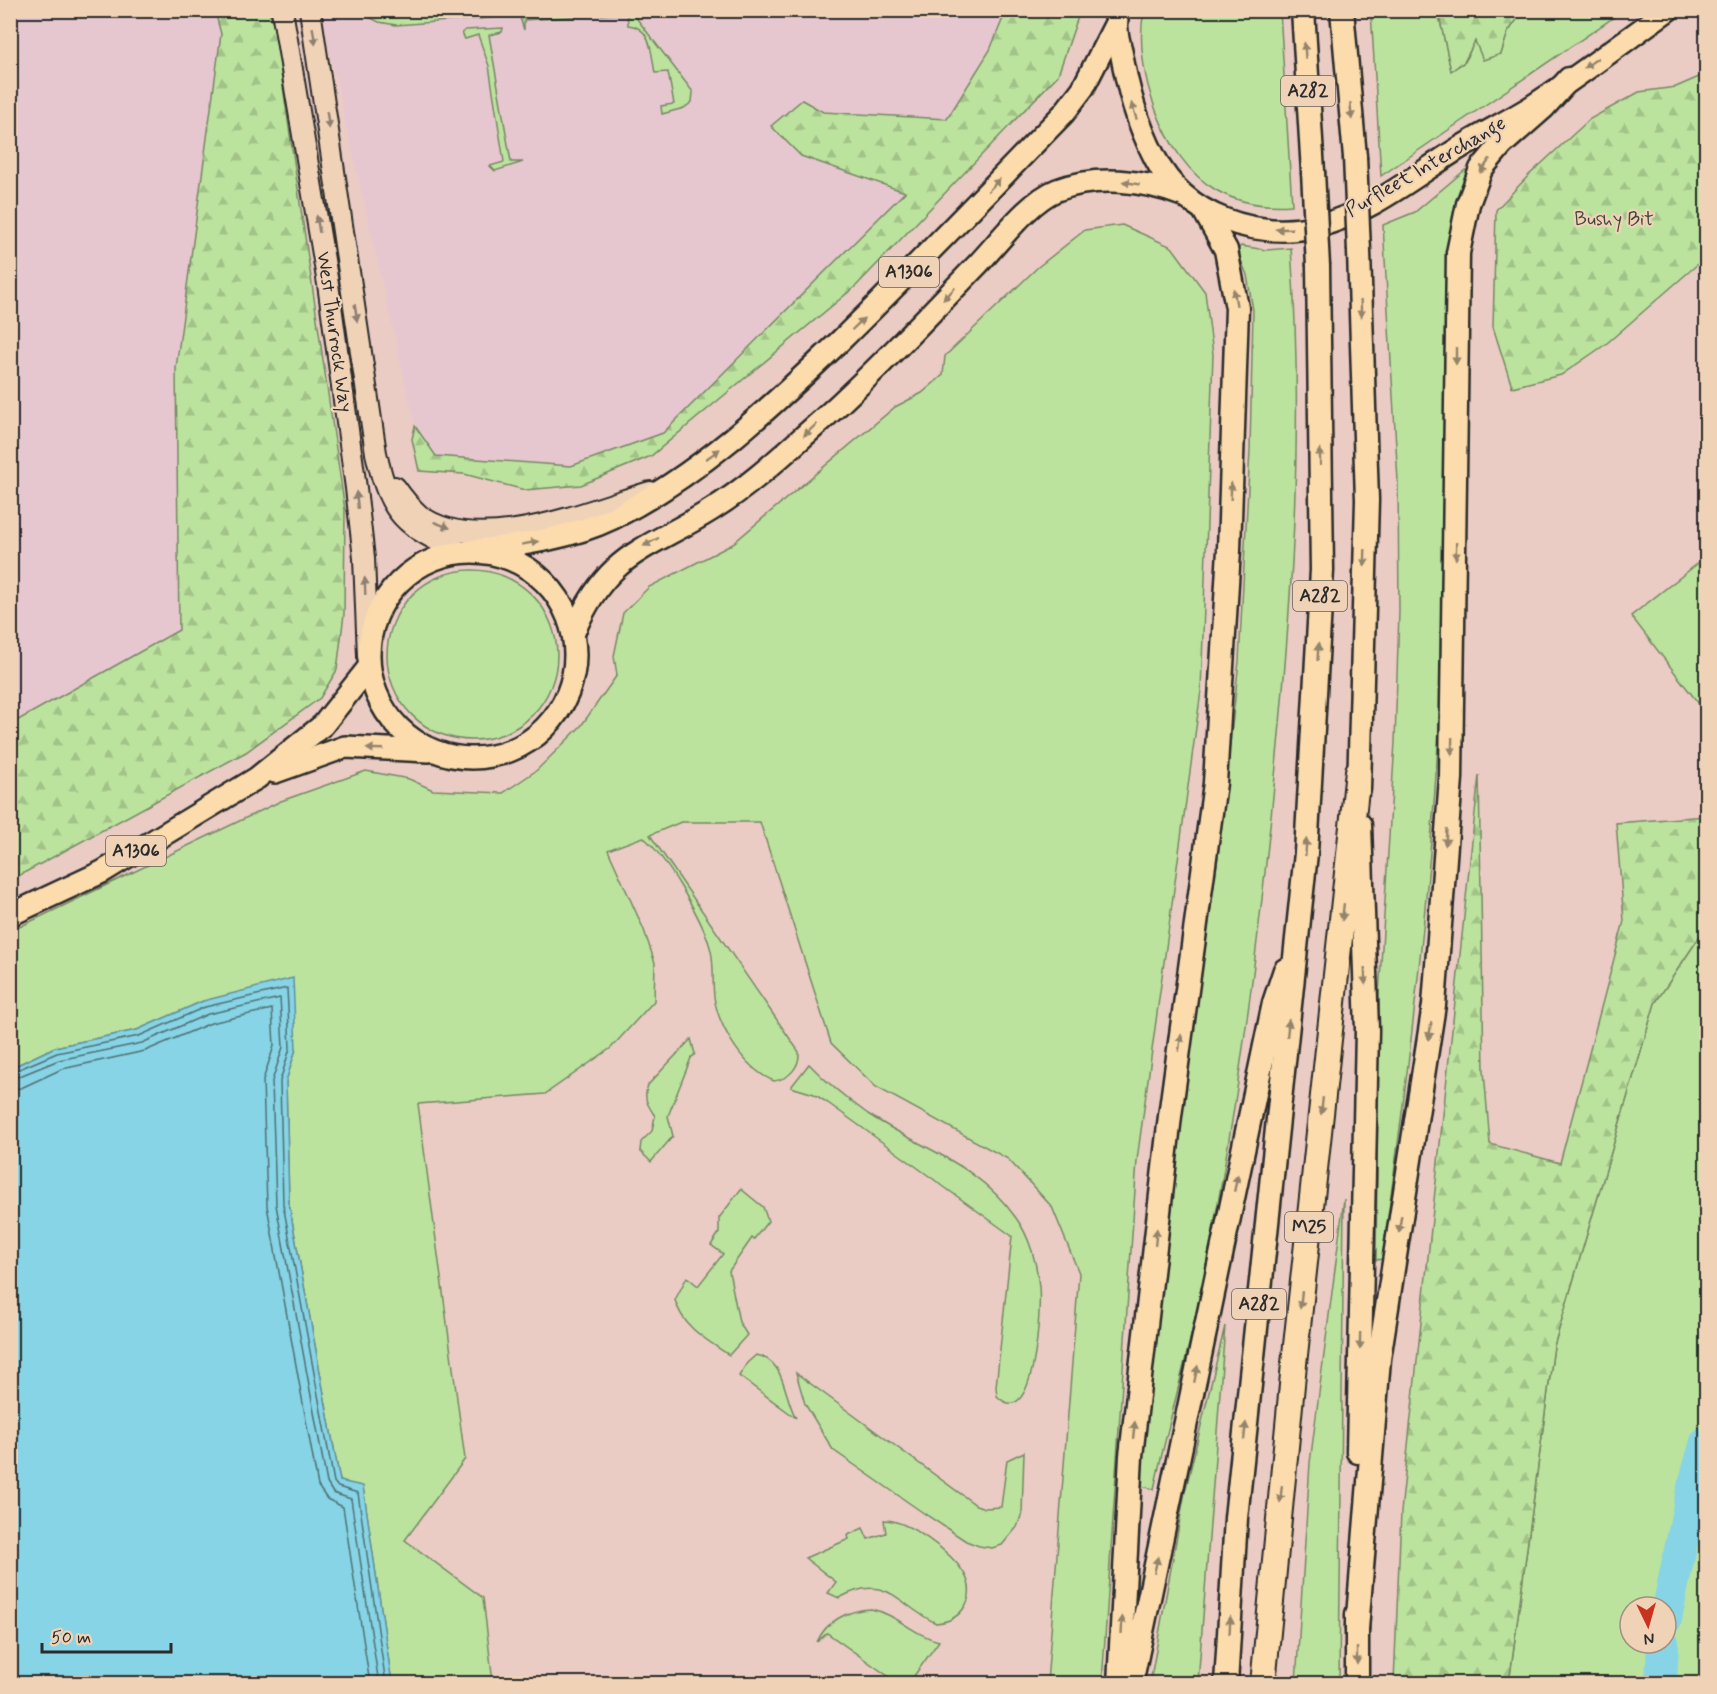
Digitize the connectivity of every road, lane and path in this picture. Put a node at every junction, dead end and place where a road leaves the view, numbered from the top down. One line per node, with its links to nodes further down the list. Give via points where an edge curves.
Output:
1 (282, 10): 14 (main road, West Thurrock Way, one-way to 1, via 364,558 354,477 328,284)
2 (310, 10): 10 (main road, West Thurrock Way, one-way to 10)
3 (1303, 10): 19 (highway, A282, one-way to 3, bridge, via 1322,570 1318,266)
4 (1342, 10): 16 (highway, A282, one-way to 16, bridge, via 1355,157 1367,500)
5 (1668, 10): 7 (main road, Purfleet Interchange, one-way to 7)
6 (1118, 17): 8 (main road, Purfleet Interchange, one-way to 6, via 1158,164 1136,117); 11 (main road, A1306, one-way to 6, via 722,448 766,409 863,319 972,208 1078,97)
7 (1569, 79): 9 (main road, Purfleet Interchange, one-way to 9, via 1533,106 1392,192 1341,218 1318,226 1273,230 1238,225); 20 (highway, one-way to 20, via 1481,169 1468,204 1458,253 1451,778 1434,1005 1379,1359)
8 (1182, 195): 9 (main road, Purfleet Interchange); 13 (main road, A1306, one-way to 13, via 1129,182 1102,181 1056,190 1035,205 937,307 797,442 713,509 636,550 612,571 585,604)
9 (1205, 212): 21 (highway, one-way to 9, via 1131,1456 1170,1116 1205,874 1229,550 1237,308 1226,250)
10 (376, 453): 11 (main road, one-way to 11, via 388,478 419,515 465,532 543,524); 12 (main road, West Thurrock Way, via 384,488 394,508 408,523)
11 (665, 487): 12 (main road, A1306, one-way to 11, via 551,539 612,518)
12 (467, 552): 13 (main road, via 510,558 532,570 559,598); 14 (main road, via 430,560 391,590 375,619)
13 (574, 632): 15 (main road, via 576,661 569,691 555,718 533,739 487,757 460,758)
14 (369, 661): 15 (main road, via 377,696 393,722); 17 (main road, A1306, via 323,725)
15 (433, 751): 17 (main road, A1306, one-way to 17, via 345,747)
16 (1358, 771): 20 (highway, one-way to 20, via 1367,1030); 24 (highway, M25, one-way to 24)
17 (258, 778): 18 (main road, A1306, via 102,872)
18 (10, 915)
19 (1299, 926): 22 (highway, one-way to 19, via 1274,1003); 23 (highway, A282, one-way to 19, via 1236,1518)
20 (1357, 1629): 25 (highway, one-way to 25)
21 (1119, 1683)
22 (1131, 1683)
23 (1226, 1683)
24 (1263, 1683)
25 (1357, 1683)

